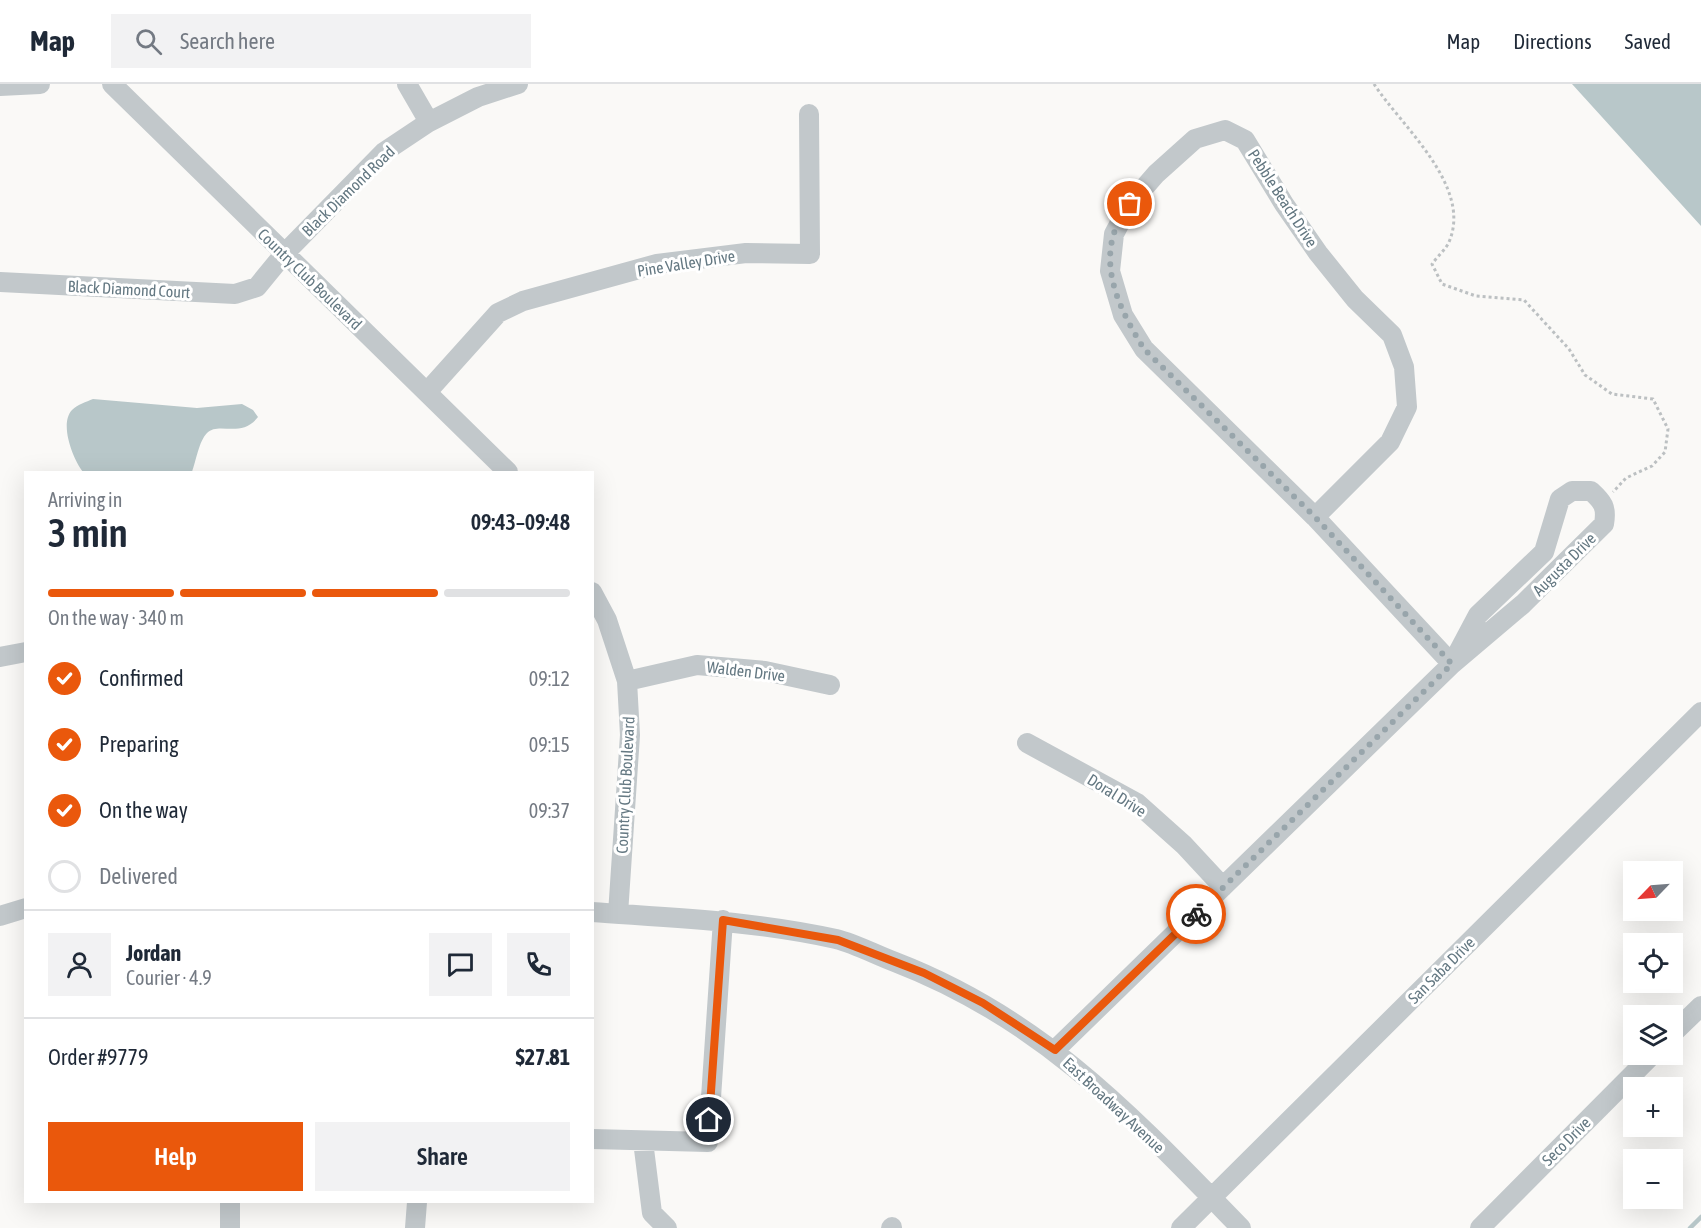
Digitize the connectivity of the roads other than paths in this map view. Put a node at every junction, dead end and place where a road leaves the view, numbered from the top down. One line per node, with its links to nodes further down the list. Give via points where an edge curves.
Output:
1 (40, 84): 5 (street)
2 (112, 84): 8 (street, Country Club Boulevard)
3 (407, 84): 7 (street)
4 (518, 84): 7 (street, Black Diamond Road, via 478,97)
5 (0, 86)
6 (809, 114): 11 (street, Pine Valley Drive, via 810,254 746,254 657,264 523,301 498,313)
7 (429, 122): 8 (street, Black Diamond Road, via 384,152)
8 (284, 254): 10 (street, Black Diamond Road); 11 (street, Country Club Boulevard)
9 (0, 282): 10 (street, Black Diamond Court, via 235,294)
10 (257, 287)
11 (427, 392): 12 (street, Country Club Boulevard)
12 (507, 471)
13 (1315, 517): 13 (street, Pebble Beach Drive, via 1144,349 1123,315 1110,271 1114,234 1130,204 1195,139 1225,130 1245,140 1318,253 1355,299 1392,335 1404,367 1407,407 1390,442); 17 (street, Pebble Beach Drive)
14 (594, 596): 18 (street, Country Club Boulevard, via 607,620)
15 (24, 652): 16 (street)
16 (0, 657)
17 (1452, 664): 17 (street, Augusta Drive, via 1523,604 1604,524 1607,510 1591,491 1572,491 1560,500 1544,552 1478,615); 22 (street, Augusta Drive)
18 (627, 681): 19 (street, Walden Drive, via 697,665 765,671); 25 (street, Country Club Boulevard, via 630,735)
19 (830, 685)
20 (1701, 711): 34 (street, San Saba Drive)
21 (1026, 743): 22 (street, Doral Drive, via 1137,803)
22 (1223, 887): 30 (street, Augusta Drive)
23 (24, 909): 26 (street)
24 (594, 912): 25 (street, East Broadway Avenue)
25 (618, 914): 27 (street, East Broadway Avenue)
26 (0, 916)
27 (723, 920): 30 (street, East Broadway Avenue, via 838,940 924,973 983,1003); 33 (street, via 708,1142)
28 (1701, 1006): 29 (street)
29 (1683, 1023)
30 (1055, 1050): 34 (street, East Broadway Avenue, via 1118,1103)
31 (1642, 1065): 42 (street, Seco Drive)
32 (594, 1139): 33 (street)
33 (643, 1141): 39 (street, via 652,1213)
34 (1212, 1198): 40 (street, San Saba Drive); 41 (street, East Broadway Avenue)
35 (231, 1203): 37 (street)
36 (417, 1203): 38 (street)
37 (230, 1228)
38 (415, 1228)
39 (667, 1228)
40 (1181, 1228)
41 (1240, 1228)
42 (1480, 1228)

